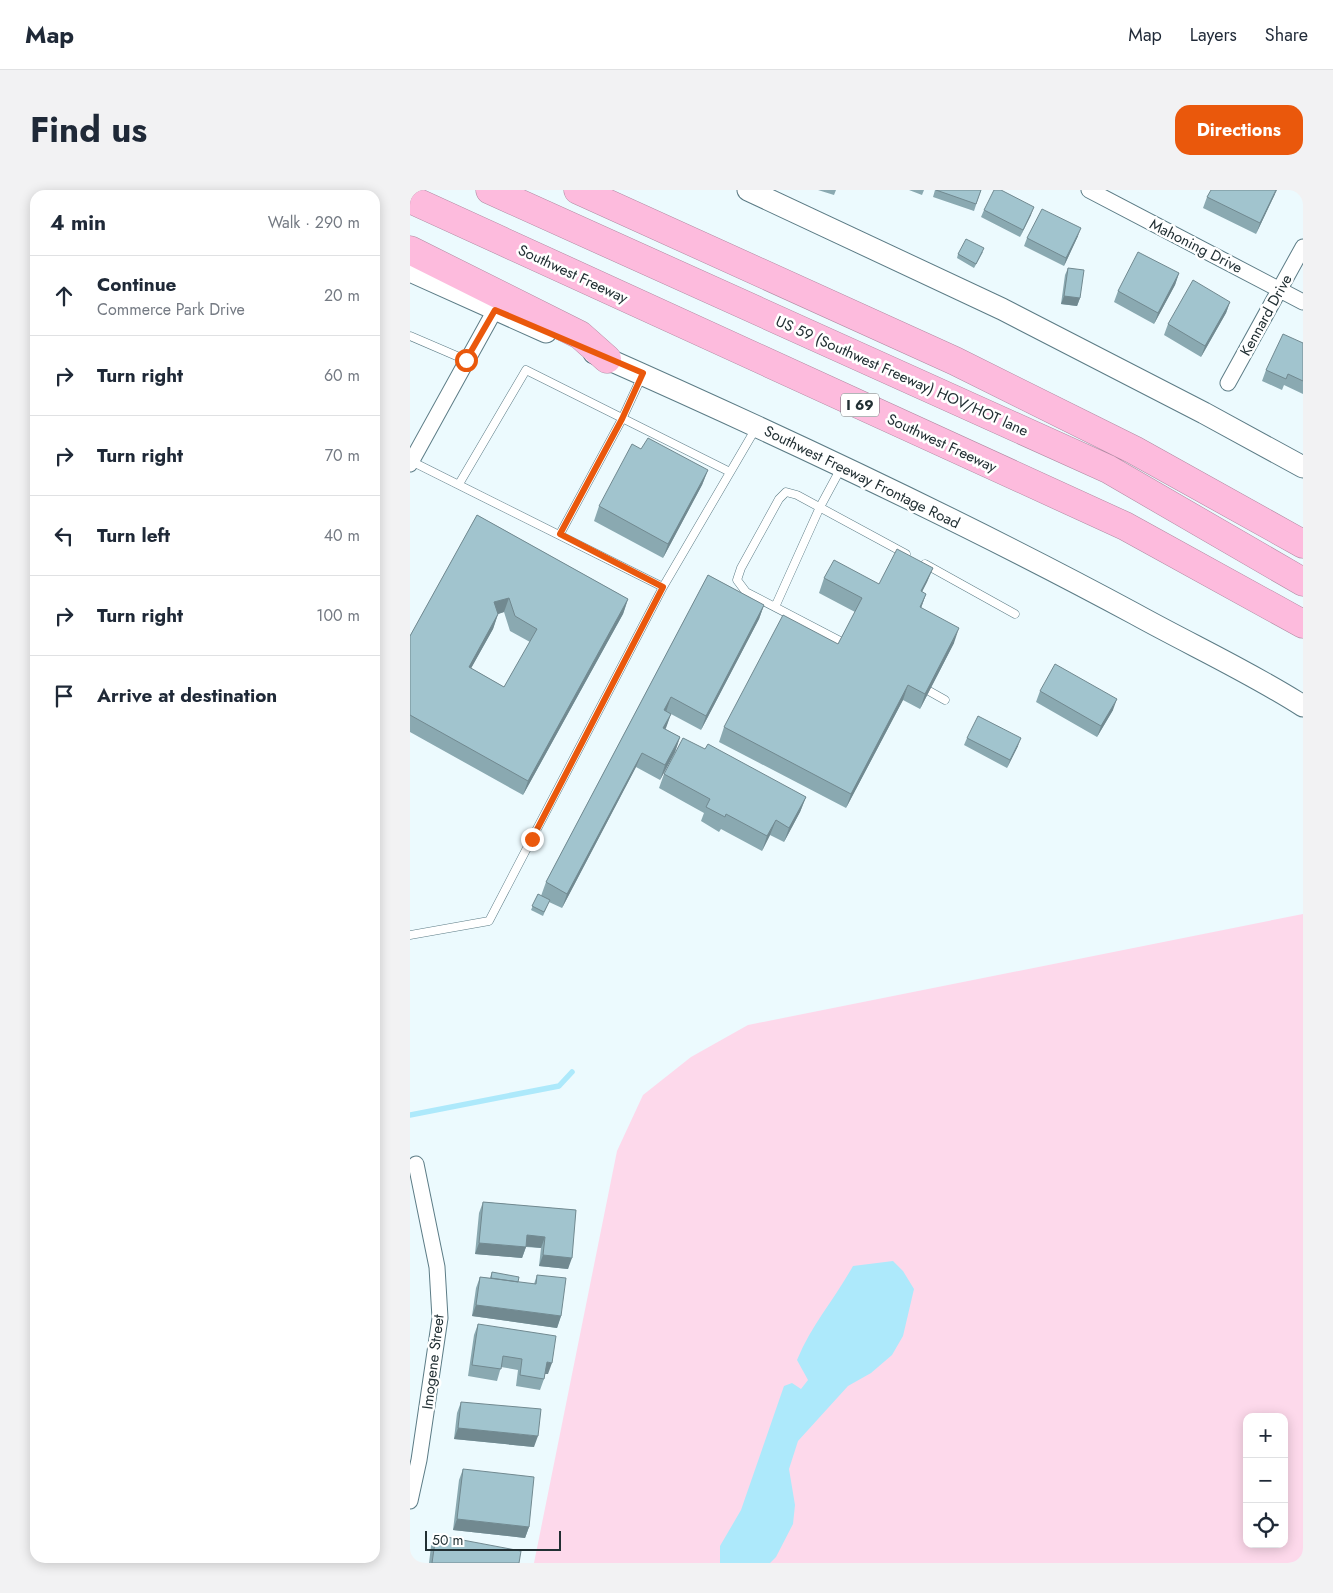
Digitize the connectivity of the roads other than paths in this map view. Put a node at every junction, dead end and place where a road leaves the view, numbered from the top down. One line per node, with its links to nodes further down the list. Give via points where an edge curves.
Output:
1 (490, 190): 27 (highway, US 59 (Southwest Freeway) HOV/HOT lane, via 1108,469)
2 (578, 190): 26 (highway, via 955,361 1134,450)
3 (748, 190): 21 (main road, via 1002,309)
4 (1089, 190): 9 (street, Mahoning Drive)
5 (410, 199): 31 (highway, Southwest Freeway / I 69, via 1125,526)
6 (1303, 247): 9 (street, Kennard Drive)
7 (410, 250): 13 (highway, via 580,335)
8 (410, 271): 11 (main road, Southwest Freeway Frontage Road)
9 (1280, 289): 10 (street, Mahoning Drive); 16 (street, Kennard Drive)
10 (1303, 302)
11 (495, 310): 13 (main road, Southwest Freeway Frontage Road); 14 (street)
12 (410, 336): 14 (lane)
13 (607, 358): 15 (main road, Southwest Freeway Frontage Road)
14 (466, 360): 19 (street)
15 (643, 373): 17 (lane); 18 (main road, Southwest Freeway Frontage Road)
16 (1228, 383)
17 (622, 419): 22 (lane); 23 (lane, via 526,370); 25 (lane)
18 (757, 426): 20 (main road, Southwest Freeway Frontage Road); 22 (lane)
19 (411, 463): 23 (lane)
20 (842, 466): 24 (lane); 35 (main road, Southwest Freeway Frontage Road, via 1042,564)
21 (1303, 467)
22 (730, 472): 28 (lane)
23 (459, 484): 25 (lane)
24 (820, 507): 29 (lane); 29 (lane, via 786,492 741,568 737,580 746,592); 30 (lane)
25 (560, 534): 28 (lane)
26 (1303, 544)
27 (1303, 582)
28 (663, 587): 36 (lane, via 489,921)
29 (775, 607): 32 (lane)
30 (1015, 614)
31 (1303, 624)
32 (842, 642)
33 (929, 691): 34 (lane)
34 (945, 700)
35 (1303, 706)
36 (410, 935)
37 (416, 1164): 38 (street, Imogene Street, via 437,1267 440,1318)
38 (414, 1459): 39 (street, Imogene Street)
39 (410, 1502)

